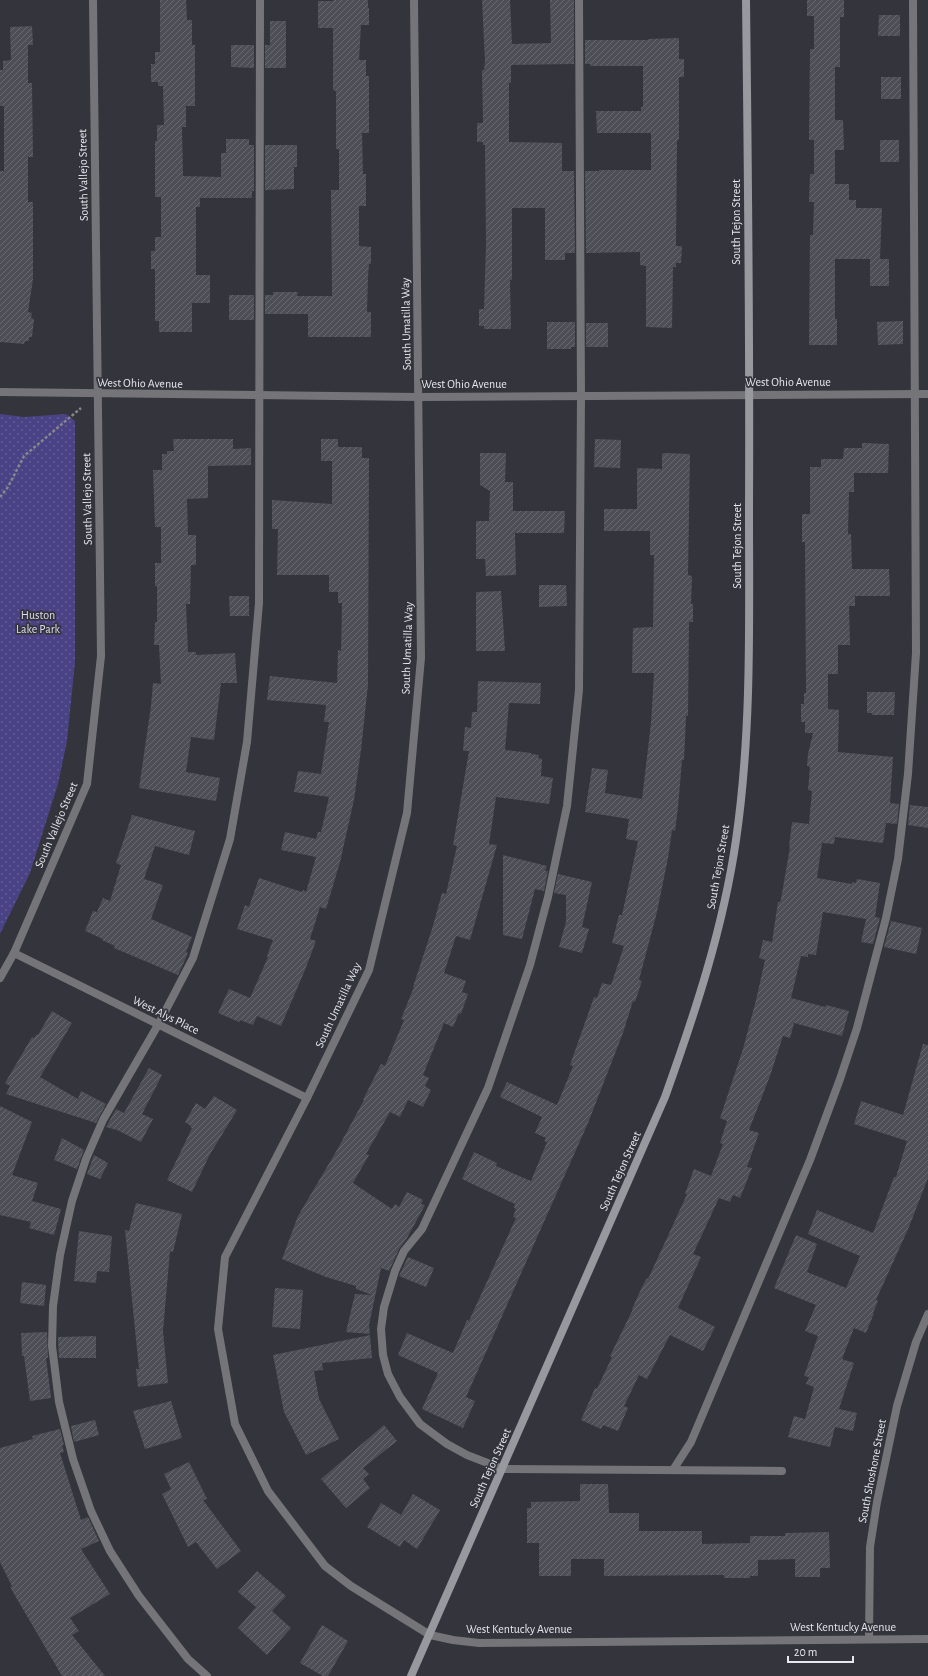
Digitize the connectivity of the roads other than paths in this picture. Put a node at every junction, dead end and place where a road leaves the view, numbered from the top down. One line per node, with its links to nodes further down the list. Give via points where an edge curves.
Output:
1 (93, 0): 8 (street, South Vallejo Street)
2 (260, 0): 12 (street)
3 (414, 0): 14 (street, South Umatilla Way)
4 (578, 0): 13 (street)
5 (746, 0): 9 (street, South Tejon Street)
6 (913, 0): 10 (street)
7 (0, 392): 8 (street, West Ohio Avenue)
8 (98, 394): 12 (street, West Ohio Avenue); 15 (street, South Vallejo Street, via 101,656 87,784)
9 (750, 394): 10 (street, West Ohio Avenue); 13 (street, West Ohio Avenue); 21 (street, South Tejon Street, via 749,674 741,804 722,917 696,1008 666,1097)
10 (916, 394): 11 (street, West Ohio Avenue); 22 (street, via 916,653 908,774 898,859 886,918 854,1035 810,1160 691,1442)
11 (928, 394)
12 (260, 396): 14 (street, West Ohio Avenue); 17 (street, via 259,603 247,742 230,839 210,904 193,958)
13 (581, 396): 14 (street, West Ohio Avenue); 21 (street, via 579,690 567,806 548,897 530,965 488,1088 422,1229 404,1251 395,1271 384,1307 381,1329 383,1355 388,1374 400,1397 420,1424 467,1455)
14 (419, 397): 18 (street, South Umatilla Way, via 421,658 407,813 369,970)
15 (14, 953): 16 (street, South Vallejo Street); 17 (street, West Alys Place)
16 (0, 978)
17 (158, 1025): 18 (street, West Alys Place); 27 (street, via 102,1120 72,1201 60,1255 53,1306 52,1346 59,1402 73,1459 91,1511 110,1551 139,1596 188,1659)
18 (307, 1098): 19 (street, South Umatilla Way)
19 (226, 1257): 24 (street, West Kentucky Avenue, via 218,1329 235,1424 268,1491 325,1566)
20 (928, 1314): 25 (street, South Shoshone Street, via 916,1342 897,1406 876,1502 870,1547)
21 (503, 1469): 22 (street); 24 (street, South Tejon Street)
22 (673, 1470): 23 (street)
23 (782, 1471)
24 (430, 1635): 25 (street, West Kentucky Avenue, via 479,1643); 28 (street, South Tejon Street)
25 (869, 1639): 26 (street, West Kentucky Avenue)
26 (928, 1639)
27 (207, 1676)
28 (411, 1676)

